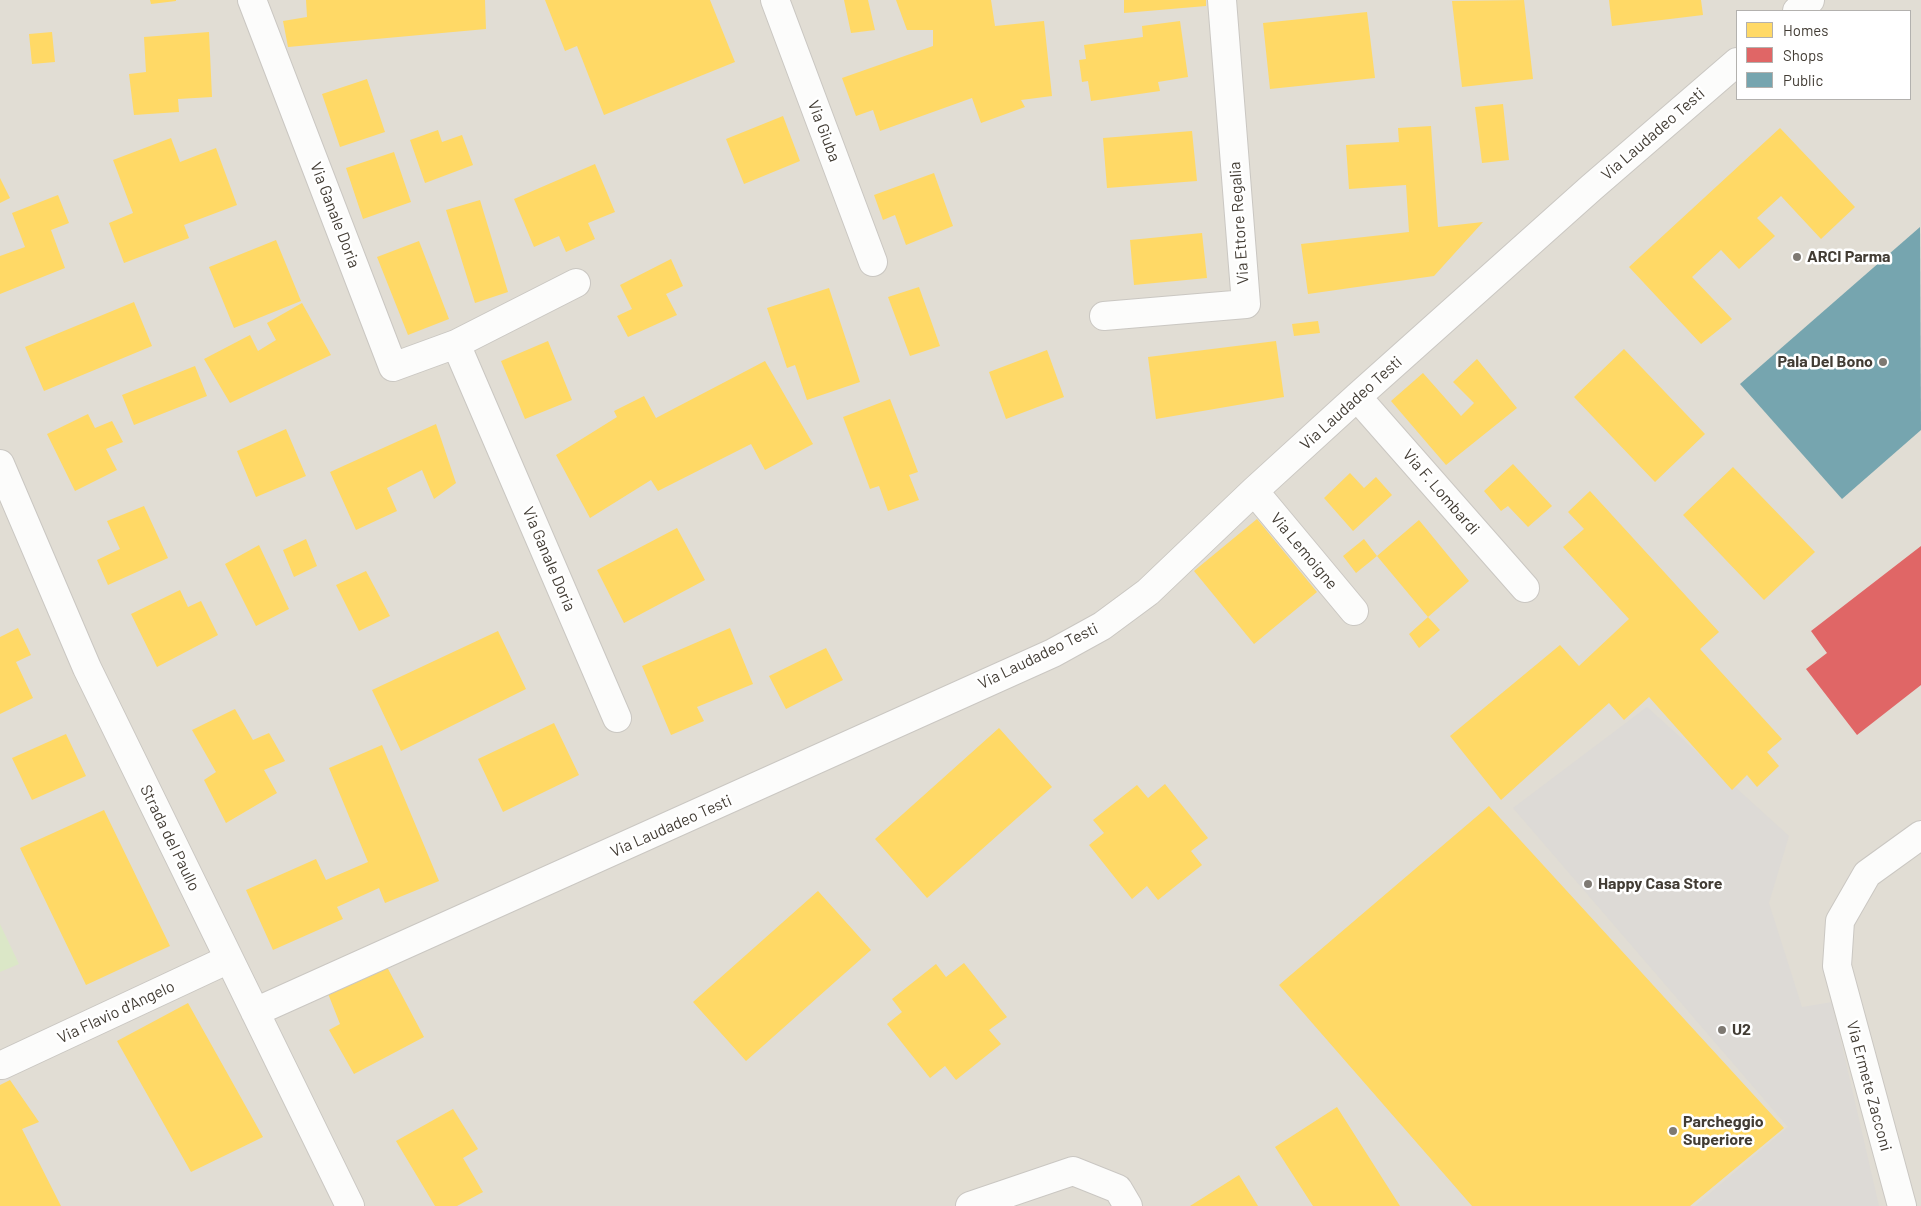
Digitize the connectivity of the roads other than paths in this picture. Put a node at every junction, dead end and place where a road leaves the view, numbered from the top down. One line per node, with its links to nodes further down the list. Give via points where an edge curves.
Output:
1 (252, 0): 10 (street, Via Ganale Doria, via 393,367)
2 (775, 0): 7 (street, Via Giuba)
3 (1222, 0): 9 (street, Via Ettore Regalia, via 1246,304)
4 (1810, 0): 5 (street)
5 (1798, 10)
6 (1736, 63): 11 (street, Via Laudadeo Testi)
7 (873, 262)
8 (576, 283): 10 (street, Via Ganale Doria)
9 (1104, 316)
10 (456, 344): 16 (street, Via Ganale Doria)
11 (1357, 397): 13 (street, Via Laudadeo Testi); 14 (street, Via F. Lombardi)
12 (0, 464): 18 (street, Strada del Paullo, via 83,659)
13 (1254, 491): 15 (street, Via Lemoigne); 19 (street, Via Laudadeo Testi, via 1148,592 1078,640)
14 (1525, 588)
15 (1354, 611)
16 (617, 718)
17 (1921, 835): 24 (street, Via Ermete Zacconi, via 1867,874 1840,921 1837,966)
18 (229, 959): 19 (street, Strada del Paullo); 20 (street, Via Flavio d'Angelo)
19 (255, 1012): 21 (street, Strada del Paullo)
20 (2, 1065)
21 (350, 1206)
22 (970, 1206): 23 (street, via 1073,1170 1118,1189)
23 (1128, 1206)
24 (1902, 1206)

